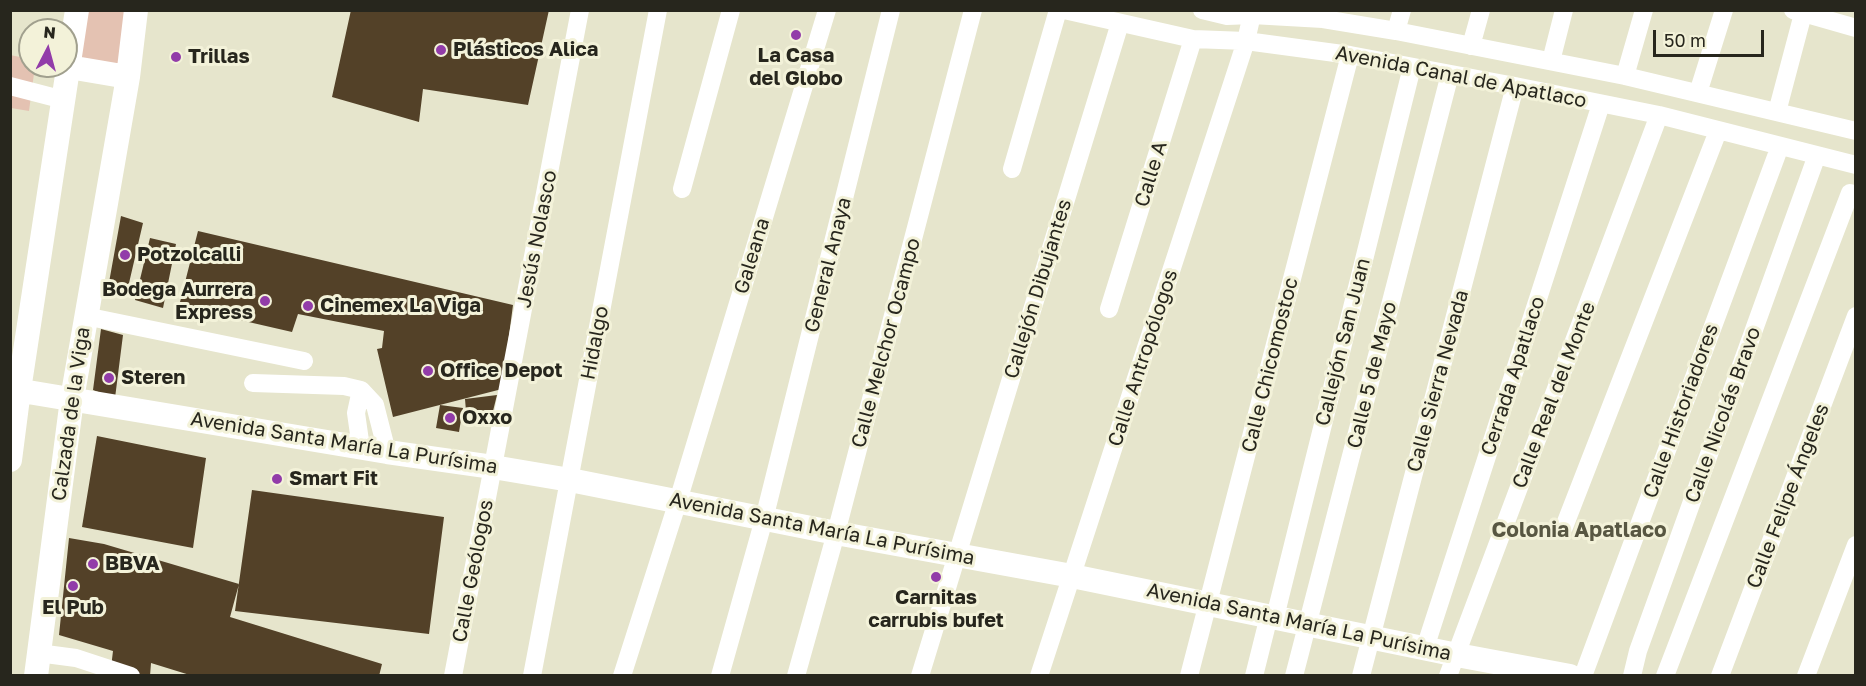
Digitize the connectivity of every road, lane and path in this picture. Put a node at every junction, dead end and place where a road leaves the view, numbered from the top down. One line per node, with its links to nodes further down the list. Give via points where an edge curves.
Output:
1 (136, 10): 32 (main road, Calzada de la Viga)
2 (580, 10): 60 (street, Jesús Nolasco)
3 (658, 10): 61 (street, Hidalgo)
4 (731, 10): 47 (street)
5 (827, 10): 62 (street, Galeana)
6 (891, 10): 63 (street, General Anaya)
7 (973, 10): 65 (street, Calle Melchor Ocampo)
8 (1058, 10): 46 (street)
9 (1064, 10): 19 (street, Avenida Canal de Apatlaco)
10 (1202, 10): 17 (street, Avenida Canal de Apatlaco)
11 (1402, 10): 21 (street)
12 (1481, 10): 25 (street)
13 (1564, 10): 27 (street)
14 (1644, 10): 31 (street)
15 (1724, 10): 36 (street)
16 (1800, 12): 20 (street); 39 (street)
17 (1227, 13): 18 (street, Avenida Canal de Apatlaco); 23 (street)
18 (1252, 13): 21 (street, Avenida Canal de Apatlaco); 24 (street)
19 (1120, 23): 22 (street, Avenida Canal de Apatlaco); 67 (street, Callejón Dibujantes)
20 (1856, 28)
21 (1396, 31): 25 (street, Avenida Canal de Apatlaco)
22 (1193, 39): 23 (street, Avenida Canal de Apatlaco); 49 (street, Calle A)
23 (1221, 39): 24 (street, Avenida Canal de Apatlaco)
24 (1246, 41): 26 (street, Avenida Canal de Apatlaco); 68 (street, Calle Antropólogos)
25 (1471, 46): 27 (street, Avenida Canal de Apatlaco)
26 (1350, 55): 28 (street, Avenida Canal de Apatlaco); 69 (street, Calle Chicomostoc)
27 (1551, 61): 31 (street, Avenida Canal de Apatlaco)
28 (1412, 67): 30 (street, Avenida Canal de Apatlaco); 70 (street, Callejón San Juan)
29 (78, 69): 32 (main road)
30 (1450, 74): 35 (street, Avenida Canal de Apatlaco); 71 (street, Calle 5 de Mayo)
31 (1626, 76): 36 (street, Avenida Canal de Apatlaco)
32 (128, 77): 50 (main road, Calzada de la Viga)
33 (67, 78): 37 (main road)
34 (10, 86): 37 (street)
35 (1515, 86): 38 (street, Avenida Canal de Apatlaco); 72 (street, Calle Sierra Nevada)
36 (1698, 93): 39 (street, Avenida Canal de Apatlaco)
37 (64, 100): 54 (main road)
38 (1600, 104): 40 (street, Avenida Canal de Apatlaco); 73 (street, Cerrada Apatlaco)
39 (1777, 112): 41 (street, Avenida Canal de Apatlaco)
40 (1659, 115): 42 (street, Avenida Canal de Apatlaco); 75 (street, Calle Real del Monte)
41 (1855, 129)
42 (1718, 131): 43 (street, Avenida Canal de Apatlaco); 64 (street)
43 (1780, 146): 44 (street, Avenida Canal de Apatlaco); 89 (street, Calle Historiadores)
44 (1817, 155): 45 (street, Avenida Canal de Apatlaco); 90 (street, Calle Nicolás Bravo)
45 (1856, 165)
46 (1012, 170)
47 (682, 189)
48 (1850, 193): 91 (street)
49 (1109, 309)
50 (85, 316): 52 (street); 56 (main road, Calzada de la Viga)
51 (1856, 316): 92 (street, Calle Felipe Ángeles)
52 (304, 361)
53 (253, 382): 55 (street)
54 (15, 390): 56 (main road, Avenida Santa María La Purísima); 59 (main road)
55 (361, 390): 57 (street, via 356,412); 58 (street, via 375,405)
56 (72, 399): 57 (main road, Avenida Santa María La Purísima); 74 (main road, Calzada de la Viga)
57 (361, 448): 58 (main road, Avenida Santa María La Purísima)
58 (387, 452): 60 (main road, Avenida Santa María La Purísima)
59 (10, 460)
60 (493, 467): 61 (main road, Avenida Santa María La Purísima); 77 (street, Calle Geólogos)
61 (570, 480): 62 (main road, Avenida Santa María La Purísima); 78 (street, Hidalgo)
62 (678, 501): 63 (main road, Avenida Santa María La Purísima); 79 (street, Galeana)
63 (764, 519): 65 (main road, Avenida Santa María La Purísima); 80 (street, General Anaya)
64 (1563, 527)
65 (836, 533): 67 (main road, Avenida Santa María La Purísima); 81 (street, Calle Melchor Ocampo)
66 (1856, 545): 93 (street)
67 (957, 555): 68 (main road, Avenida Santa María La Purísima); 82 (street, Callejón Dibujantes)
68 (1072, 576): 69 (main road, Avenida Santa María La Purísima); 83 (street, Calle Antropólogos)
69 (1209, 604): 70 (main road, Avenida Santa María La Purísima); 84 (street, Calle Chicomostoc)
70 (1272, 616): 71 (main road, Avenida Santa María La Purísima); 85 (street, Callejón San Juan)
71 (1308, 624): 72 (main road, Avenida Santa María La Purísima); 86 (street, Calle 5 de Mayo)
72 (1372, 637): 73 (main road, Avenida Santa María La Purísima); 87 (street, Calle Sierra Nevada)
73 (1425, 648): 75 (main road, Avenida Santa María La Purísima)
74 (37, 664): 76 (street, via 76,658)
75 (1452, 665): 88 (main road, Avenida Santa María La Purísima)
76 (131, 675)
77 (453, 675)
78 (532, 675)
79 (622, 675)
80 (720, 675)
81 (795, 675)
82 (920, 675)
83 (1039, 675)
84 (1189, 675)
85 (1254, 675)
86 (1294, 675)
87 (1361, 675)
88 (1570, 675)
89 (1583, 675)
90 (1632, 675)
91 (1665, 675)
92 (1720, 675)
93 (1806, 675)

